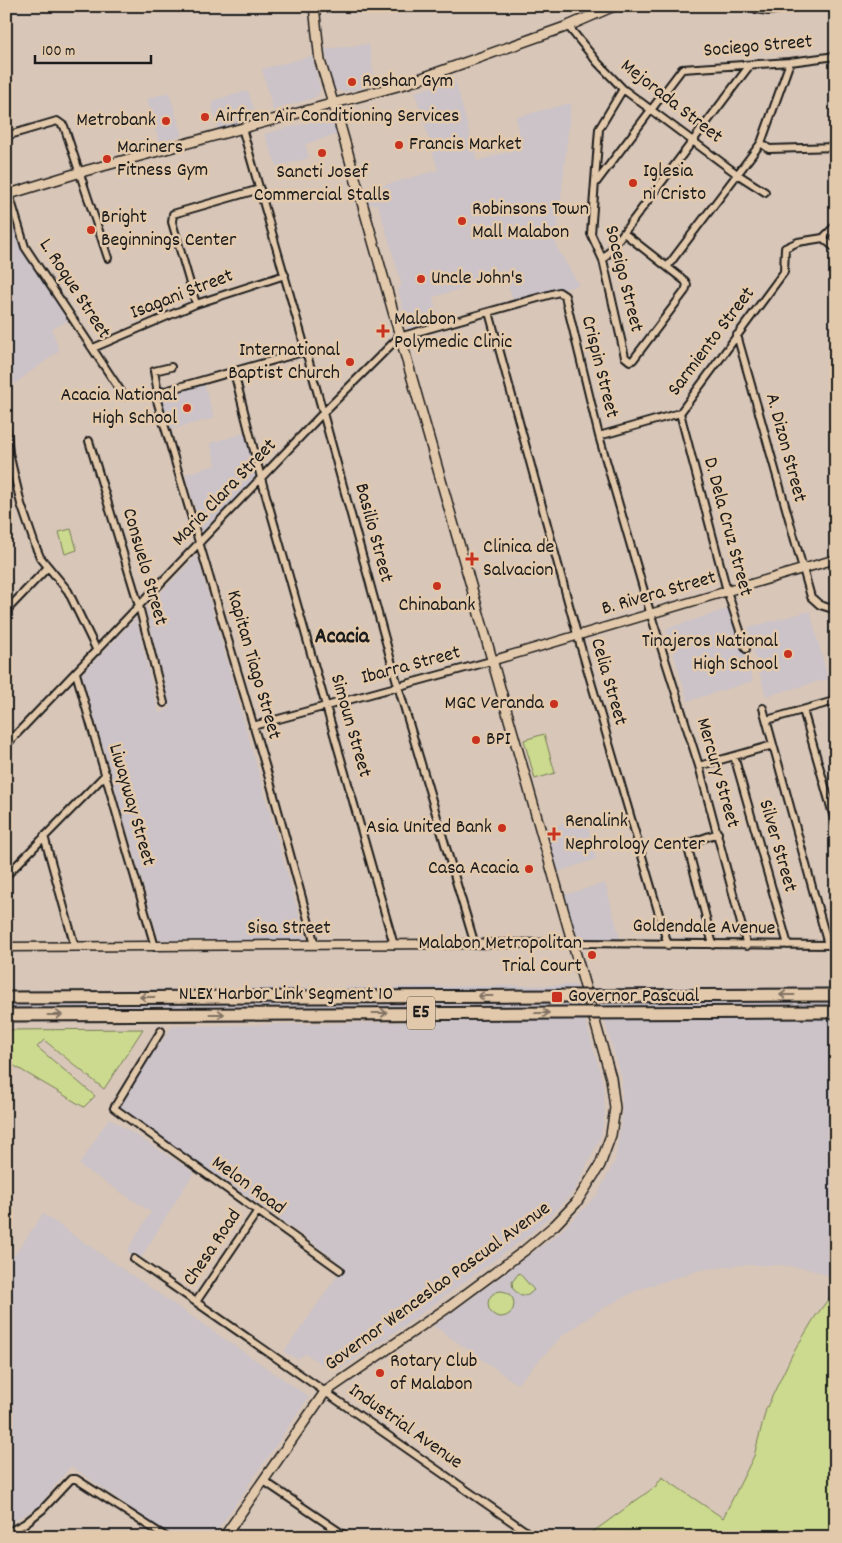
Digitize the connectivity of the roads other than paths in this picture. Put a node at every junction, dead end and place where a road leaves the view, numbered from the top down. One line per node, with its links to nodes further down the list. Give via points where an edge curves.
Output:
1 (314, 6): 11 (main road, Governor Wenceslao Pascual Avenue, via 320,61)
2 (614, 6): 5 (main road)
3 (755, 6): 4 (street, via 768,11)
4 (803, 6)
5 (601, 9): 6 (main road)
6 (568, 26): 10 (street, Mejorada Street); 11 (main road, via 405,84)
7 (836, 56): 8 (street, Sociego Street)
8 (790, 62): 9 (street, Sociego Street); 16 (street)
9 (750, 64): 12 (street, Sociego Street, via 682,69); 15 (street)
10 (623, 89): 12 (street, Mejorada Street); 20 (street, Soceigo Street, via 599,129)
11 (332, 103): 13 (main road); 35 (main road, Governor Wenceslao Pascual Avenue)
12 (650, 110): 15 (street, Mejorada Street); 20 (street)
13 (242, 128): 18 (main road); 21 (street, Basilio Street)
14 (6, 136): 18 (street, via 57,121 61,123)
15 (694, 141): 19 (street, Mejorada Street); 25 (street)
16 (761, 143): 17 (street, via 769,150); 19 (street)
17 (836, 147)
18 (81, 172): 23 (main road); 28 (street)
19 (737, 174): 22 (street, Mejorada Street); 30 (street)
20 (594, 185): 29 (street, Soceigo Street, via 591,234)
21 (260, 189): 31 (street, Basilio Street); 32 (street, via 173,214 172,222)
22 (765, 192)
23 (8, 194): 36 (street, L. Roque Street, via 25,247)
24 (836, 225): 26 (street)
25 (625, 234): 29 (street); 30 (street)
26 (823, 238): 27 (street); 34 (street, Sarmiento Street, via 785,248 784,272)
27 (836, 250)
28 (108, 258)
29 (603, 260): 30 (street, Soceigo Street, via 625,357 630,361 687,286)
30 (667, 267)
31 (284, 275): 32 (street, Isagani Street); 37 (street, Basilio Street)
32 (196, 304): 36 (street, Isagani Street)
33 (489, 312): 35 (street, Crispin Street); 45 (street, Crispin Street, via 559,292 565,296); 58 (street, Celia Street)
34 (737, 335): 43 (street, Sarmiento Street); 52 (street, A. Dizon Street)
35 (399, 337): 42 (street, Maria Clara Street); 61 (main road, Governor Wenceslao Pascual Avenue)
36 (93, 348): 41 (street, L. Roque Street)
37 (306, 350): 39 (street); 42 (street, Basilio Street)
38 (171, 367): 40 (street, Kapitan Tiago Street, via 154,371)
39 (234, 372): 40 (street); 48 (street, Simoun Street)
40 (157, 394): 49 (street, Kapitan Tiago Street)
41 (124, 396)
42 (323, 413): 48 (street, Maria Clara Street); 63 (street, Basilio Street)
43 (680, 413): 45 (street, Sarmiento Street); 53 (street, D. Dela Cruz Street)
44 (6, 423): 47 (street)
45 (599, 436): 57 (street, Crispin Street)
46 (90, 441): 54 (street, Consuelo Street)
47 (8, 453): 51 (street, via 35,545)
48 (261, 478): 49 (street, Maria Clara Street); 66 (street, Simoun Street)
49 (200, 542): 54 (street, Maria Clara Street); 70 (street, Kapitan Tiago Street)
50 (836, 559): 52 (street, B. Rivera Street)
51 (48, 567): 56 (street); 60 (street, via 68,591)
52 (802, 570): 53 (street, B. Rivera Street); 55 (street, A. Dizon Street, via 811,597 820,605)
53 (727, 591): 57 (street, B. Rivera Street); 59 (street, D. Dela Cruz Street)
54 (139, 606): 60 (street, Maria Clara Street); 65 (street, Consuelo Street)
55 (836, 610)
56 (6, 611)
57 (650, 612): 58 (street, B. Rivera Street); 74 (street, Mercury Street)
58 (577, 634): 61 (street, B. Rivera Street); 82 (street, Celia Street)
59 (746, 648)
60 (96, 651): 62 (street, Maria Clara Street)
61 (491, 660): 63 (street, Ibarra Street); 80 (main road, Governor Wenceslao Pascual Avenue)
62 (76, 673): 71 (street, Maria Clara Street); 75 (street, Liwayway Street)
63 (398, 686): 66 (street, Ibarra Street); 81 (street, Basilio Street)
64 (834, 701): 68 (street)
65 (164, 703)
66 (327, 706): 70 (street, Ibarra Street); 84 (street, Simoun Street)
67 (763, 708): 69 (street)
68 (803, 710): 69 (street); 76 (street)
69 (767, 720): 72 (street)
70 (253, 726): 83 (street, Kapitan Tiago Street)
71 (6, 745)
72 (773, 745): 73 (street); 87 (street)
73 (734, 756): 74 (street); 86 (street, Silver Street)
74 (699, 766): 77 (street, Mercury Street)
75 (106, 774): 78 (street); 92 (street, Liwayway Street)
76 (836, 825)
77 (718, 833): 85 (street, via 687,844); 89 (street, Mercury Street)
78 (44, 836): 79 (street); 91 (street)
79 (6, 876)
80 (572, 943): 81 (street, Sisa Street); 82 (street, Goldendale Avenue); 102 (main road, Governor Wenceslao Pascual Avenue, via 614,1097 611,1135 589,1184 563,1218 524,1251)
81 (475, 944): 84 (street, Sisa Street)
82 (668, 944): 85 (street, Goldendale Avenue)
83 (315, 945): 84 (street, Sisa Street); 92 (street, Sisa Street)
84 (394, 945)
85 (713, 945): 89 (street, Goldendale Avenue)
86 (788, 945): 87 (street, Goldendale Avenue); 89 (street, Goldendale Avenue)
87 (828, 945): 88 (street, Goldendale Avenue)
88 (836, 945)
89 (747, 946)
90 (6, 947): 91 (street, Sisa Street)
91 (75, 947): 92 (street, Sisa Street)
92 (155, 947)
93 (836, 995): 94 (highway, NLEX Harbor Link Segment 10 / E5, one-way to 94, bridge)
94 (6, 998)
95 (836, 1012): 96 (highway, NLEX Harbor Link Segment 10 / E5, one-way to 95, bridge)
96 (6, 1015)
97 (161, 1031): 98 (street, Melon Road, via 114,1108)
98 (257, 1212): 100 (street, Melon Road); 101 (street, Chesa Road)
99 (134, 1259): 101 (street, Industrial Avenue)
100 (340, 1270)
101 (196, 1302): 102 (street, Industrial Avenue)
102 (325, 1392): 103 (main road, Governor Wenceslao Pascual Avenue); 108 (street, Industrial Avenue)
103 (264, 1481): 106 (main road, Governor Wenceslao Pascual Avenue); 107 (street)
104 (6, 1533): 105 (street, via 42,1510 71,1478)
105 (166, 1537)
106 (224, 1537)
107 (347, 1537)
108 (534, 1537)

